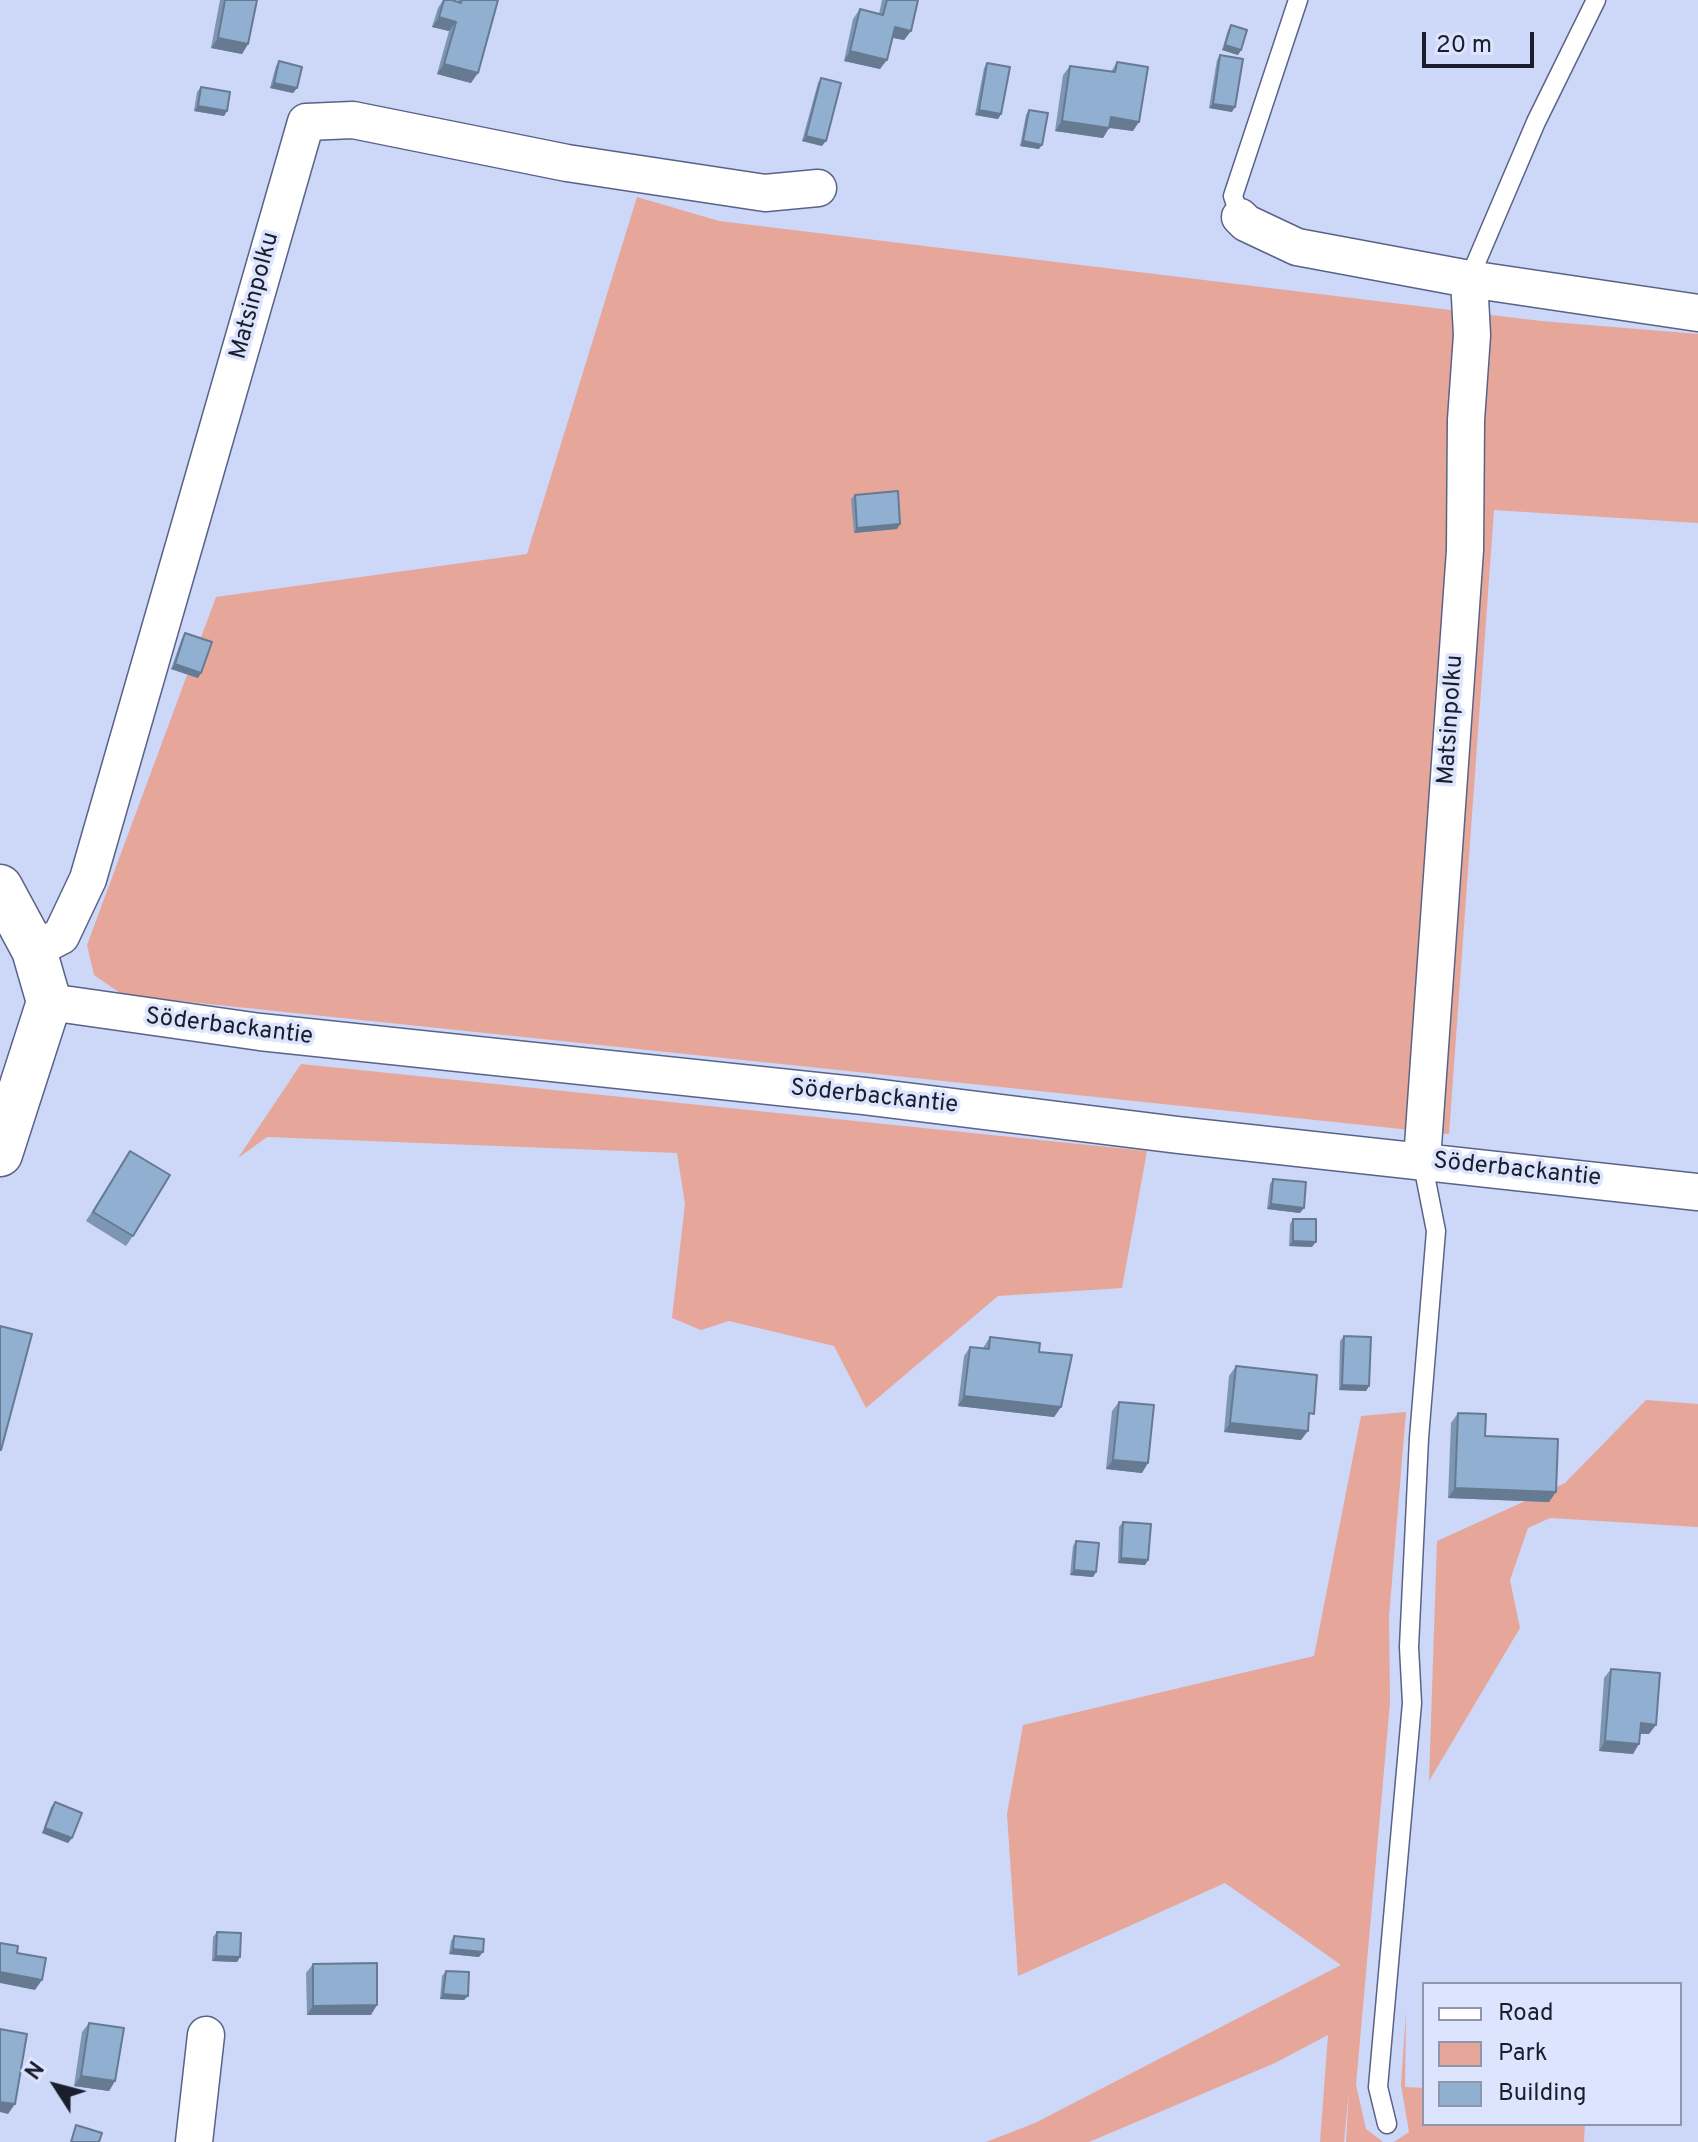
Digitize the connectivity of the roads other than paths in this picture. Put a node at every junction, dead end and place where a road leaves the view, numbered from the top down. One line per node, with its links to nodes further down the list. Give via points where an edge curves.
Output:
1 (1298, 0): 4 (lane, via 1233,196)
2 (1596, 0): 5 (lane, via 1529,137)
3 (818, 188): 8 (street, Matsinpolku, via 765,193 567,163 353,120 306,122 88,879 61,936)
4 (1240, 217): 5 (street, via 1297,247)
5 (1469, 279): 6 (street); 11 (street, Matsinpolku, via 1465,550)
6 (1698, 313)
7 (0, 887): 8 (street)
8 (34, 950): 9 (street)
9 (49, 1002): 10 (street); 11 (street, Söderbackantie, via 260,1032)
10 (0, 1154)
11 (1422, 1160): 12 (street, Söderbackantie); 14 (lane, via 1436,1231 1419,1438 1409,1647 1412,1703 1378,2087)
12 (1698, 1192)
13 (206, 2035): 15 (street)
14 (1387, 2124)
15 (194, 2142)

